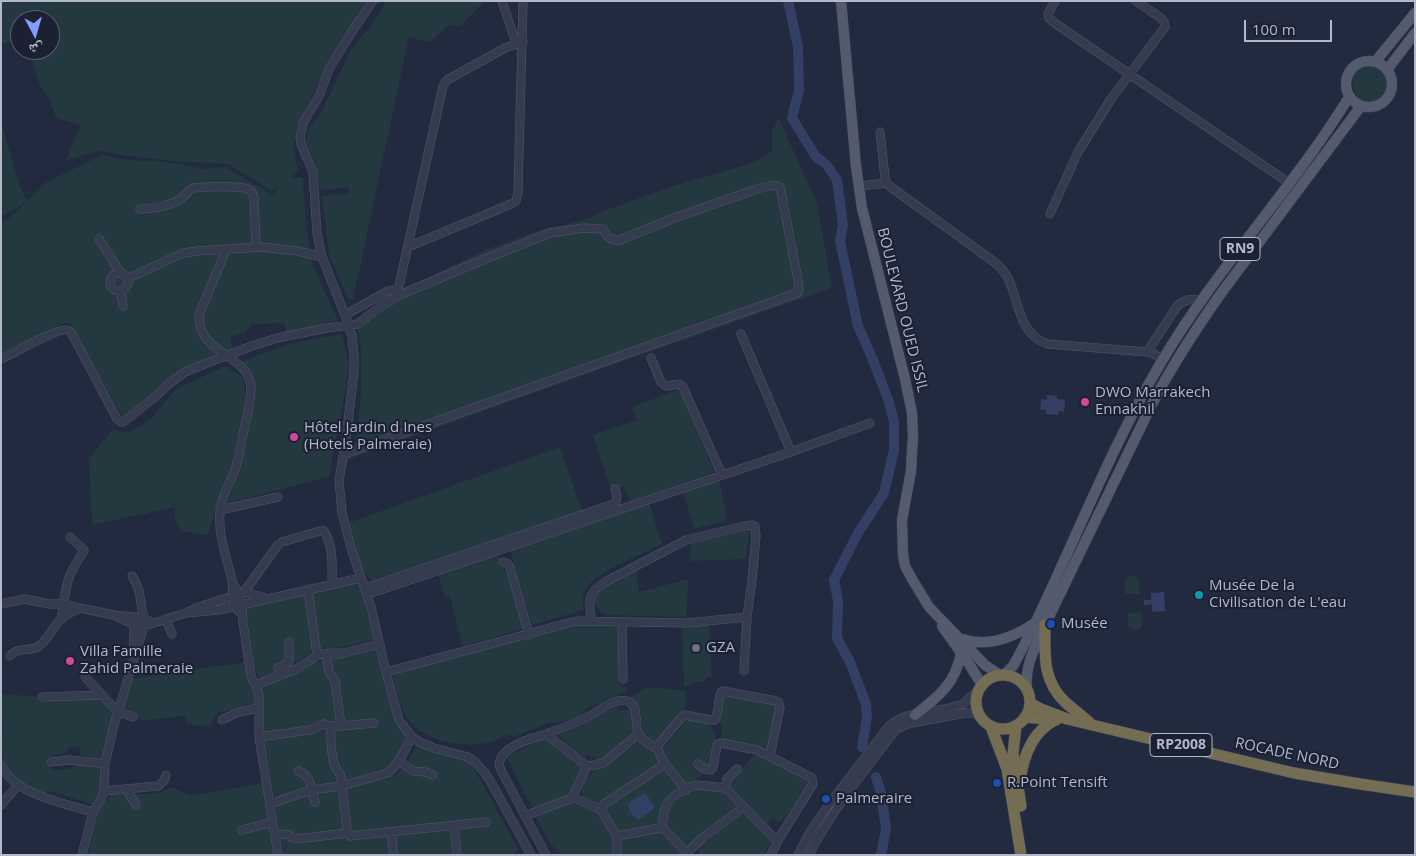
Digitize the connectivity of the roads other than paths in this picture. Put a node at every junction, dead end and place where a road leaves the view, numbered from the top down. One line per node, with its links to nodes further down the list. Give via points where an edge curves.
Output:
1 (373, 1): 25 (street, via 329,69 301,130 301,144 313,172 317,233)
2 (502, 1): 9 (street)
3 (523, 1): 9 (street)
4 (841, 1): 18 (main road, BOULEVARD OUED ISSIL)
5 (1055, 1): 12 (street, via 1048,14 1051,20)
6 (1136, 1): 12 (street, via 1161,18 1164,27)
7 (1415, 13): 10 (main road)
8 (1415, 33): 11 (main road)
9 (519, 42): 23 (street, via 446,80 442,86); 23 (street, via 516,201)
10 (1376, 62): 11 (main road); 13 (main road, via 1363,62 1352,68 1346,79)
11 (1387, 70): 14 (main road, via 1392,84 1387,98 1375,106)
12 (1129, 74): 17 (street); 20 (street, via 1078,152)
13 (1349, 97): 14 (main road); 17 (main road, RN9)
14 (1360, 106): 66 (main road, RN9, via 1211,307 1167,377)
15 (880, 132): 16 (street)
16 (887, 183): 18 (street); 33 (street, via 997,264 1009,280 1025,327 1037,339 1048,344)
17 (1289, 183): 28 (main road, RN9)
18 (858, 186): 59 (main road, BOULEVARD OUED ISSIL, via 866,231 912,412 911,471 902,520 902,555 916,587)
19 (140, 209): 22 (street, via 170,204 193,188 246,188 254,197)
20 (1050, 214)
21 (99, 239): 26 (street)
22 (256, 247): 24 (street); 25 (street)
23 (408, 247): 30 (street, via 396,290 388,291)
24 (226, 250): 26 (street, via 183,254); 34 (street, via 199,316 199,325 206,341)
25 (322, 256): 30 (street)
26 (124, 276): 27 (street, via 127,286); 27 (street, via 113,275 110,282 113,290)
27 (121, 291): 29 (street)
28 (1204, 299): 33 (street, via 1187,300 1178,305); 37 (main road, RN9)
29 (123, 306)
30 (345, 315): 31 (street)
31 (349, 326): 34 (street, via 277,338); 40 (street, via 354,372); 40 (street, via 358,324 402,294 550,233 598,228 615,241 773,185 781,190 798,280 797,293)
32 (741, 334): 39 (street)
33 (1146, 352): 37 (street)
34 (227, 356): 36 (street, via 186,372 121,422 68,330 52,334); 44 (street, via 246,373 251,390 238,461)
35 (650, 358): 41 (street, via 666,386 679,384 683,387)
36 (1, 359)
37 (1163, 360): 66 (main road, RN9, via 1119,444)
38 (870, 423): 39 (street)
39 (791, 452): 41 (street)
40 (344, 454): 48 (street, via 339,480 342,513)
41 (722, 475): 51 (street)
42 (615, 489): 51 (street, via 616,502 611,505)
43 (278, 497): 44 (street)
44 (220, 510): 52 (street, via 220,528 233,583)
45 (70, 537): 55 (street, via 84,550 69,577)
46 (503, 562): 68 (street, via 510,567)
47 (132, 576): 63 (street, via 140,590)
48 (361, 578): 49 (street); 51 (street)
49 (332, 584): 50 (street); 52 (street, via 332,553 326,534 320,531 278,545)
50 (308, 589): 53 (street); 75 (street)
51 (367, 591): 71 (street)
52 (239, 594): 53 (street); 56 (street); 58 (street)
53 (266, 598): 56 (street)
54 (1, 604): 55 (street, via 25,599)
55 (64, 604): 57 (street); 61 (street)
56 (239, 605): 58 (street); 83 (street, via 251,675)
57 (80, 608): 61 (street); 63 (street)
58 (186, 613): 62 (street)
59 (937, 616): 69 (main road, BOULEVARD OUED ISSIL); 73 (main road, BOULEVARD OUED ISSIL)
60 (747, 617): 64 (street, via 756,530 752,525 686,540 598,586 589,599); 65 (street, via 688,623); 77 (street)
61 (62, 619): 74 (street, via 37,648 15,651)
62 (166, 620): 63 (street); 67 (street)
63 (143, 621): 90 (street)
64 (591, 621): 65 (street); 68 (street, via 576,621)
65 (622, 622): 82 (street)
66 (1040, 624): 69 (main road, via 993,642 970,642); 79 (main road, RN9, via 1013,666); 85 (main road, RN9, via 1030,660); 99 (highway, via 1045,665 1053,688)
67 (172, 634)
68 (529, 635): 78 (street)
69 (961, 638): 79 (main road, BOULEVARD OUED ISSIL, via 985,665)
70 (289, 642): 80 (street, via 289,661 279,667)
71 (380, 644): 72 (street); 78 (street)
72 (340, 653): 75 (street); 76 (street)
73 (961, 653): 84 (main road, BOULEVARD OUED ISSIL); 91 (main road, via 959,666 950,683)
74 (10, 656)
75 (315, 657): 76 (street); 80 (street)
76 (326, 659): 101 (street, via 335,681)
77 (744, 671)
78 (386, 672): 108 (street, via 399,720)
79 (1001, 675): 84 (highway, RN9, via 992,677); 85 (highway, via 1017,678)
80 (280, 676): 83 (street)
81 (85, 677): 86 (street)
82 (623, 679)
83 (256, 685): 89 (street)
84 (981, 687): 91 (street, via 963,704); 94 (highway, via 976,700)
85 (1027, 689): 88 (highway, RN9)
86 (101, 695): 87 (street); 90 (street)
87 (42, 696)
88 (1030, 703): 93 (highway, RN9); 95 (highway, RP2008)
89 (258, 708): 96 (street); 107 (street)
90 (118, 712): 92 (street); 114 (street)
91 (915, 715): 106 (street, via 895,722)
92 (133, 717)
93 (1026, 717): 97 (highway, RP2008); 102 (highway)
94 (981, 718): 103 (highway); 106 (street, via 965,713 912,723)
95 (1067, 719): 97 (highway, RP2008); 99 (highway, ROCADE NORD / RP2008)
96 (222, 720)
97 (1055, 720): 131 (highway, via 1042,729 1030,744)
98 (374, 723): 101 (street)
99 (1090, 724): 132 (highway, ROCADE NORD / RP2008, via 1294,773)
100 (332, 726): 101 (street); 107 (street, via 323,724 310,730); 125 (street, via 334,766 340,773)
101 (341, 726)
102 (1016, 726): 103 (highway, via 1004,729); 131 (highway, via 1013,754)
103 (991, 727): 163 (highway, via 1007,769)
104 (546, 734): 105 (street, via 621,700 628,701 635,709); 111 (street, via 518,744); 117 (street)
105 (639, 734): 109 (street); 117 (street, via 603,763)
106 (886, 735): 161 (street, via 858,764 822,814); 162 (street)
107 (259, 737): 135 (street)
108 (412, 737): 112 (street); 121 (street, via 434,748 468,757)
109 (657, 749): 110 (street, via 683,716 715,720 721,692 727,691 778,702 780,707); 115 (street)
110 (770, 756): 116 (street, via 751,748 721,743 717,746 711,770 705,770); 151 (street, via 808,775 813,781)
111 (500, 760): 121 (street); 141 (street, via 503,774)
112 (398, 761): 123 (street, via 414,771); 125 (street, via 388,773)
113 (51, 762): 114 (street, via 70,760)
114 (105, 764): 130 (street)
115 (665, 764): 129 (street); 139 (street, via 604,804)
116 (698, 764)
117 (587, 766): 133 (street)
118 (2, 768): 124 (street)
119 (737, 769): 126 (street, via 727,780)
120 (298, 771): 128 (street, via 310,780)
121 (485, 773): 157 (street)
122 (166, 775): 127 (street, via 158,786)
123 (433, 776)
124 (18, 785): 137 (street); 140 (street, via 40,796)
125 (341, 786): 128 (street); 148 (street)
126 (726, 788): 129 (street, via 697,785); 138 (street)
127 (126, 789): 130 (street); 136 (street)
128 (312, 790): 134 (street); 135 (street)
129 (686, 790): 145 (street, via 667,804)
130 (104, 791): 140 (street)
131 (1018, 791): 164 (highway)
132 (1415, 792)
133 (572, 798): 139 (street); 141 (street)
134 (315, 802)
135 (270, 804): 142 (street)
136 (136, 805)
137 (1, 806)
138 (744, 807): 151 (street); 152 (street, via 707,835)
139 (601, 810): 150 (street)
140 (93, 812): 153 (street)
141 (525, 816): 158 (street)
142 (273, 822): 146 (street); 149 (street)
143 (486, 822): 144 (street)
144 (454, 826): 147 (street); 156 (street)
145 (662, 828): 150 (street); 152 (street)
146 (242, 830)
147 (391, 832): 148 (street, via 354,836); 155 (street)
148 (348, 833): 149 (street, via 296,839 288,834)
149 (275, 835): 154 (street)
150 (617, 837): 159 (street)
151 (778, 840): 160 (street)
152 (690, 853)
153 (82, 855)
154 (278, 855)
155 (394, 855)
156 (457, 855)
157 (531, 855)
158 (546, 855)
159 (617, 855)
160 (771, 855)
161 (798, 855)
162 (809, 855)
163 (1022, 855)
164 (1028, 855)

